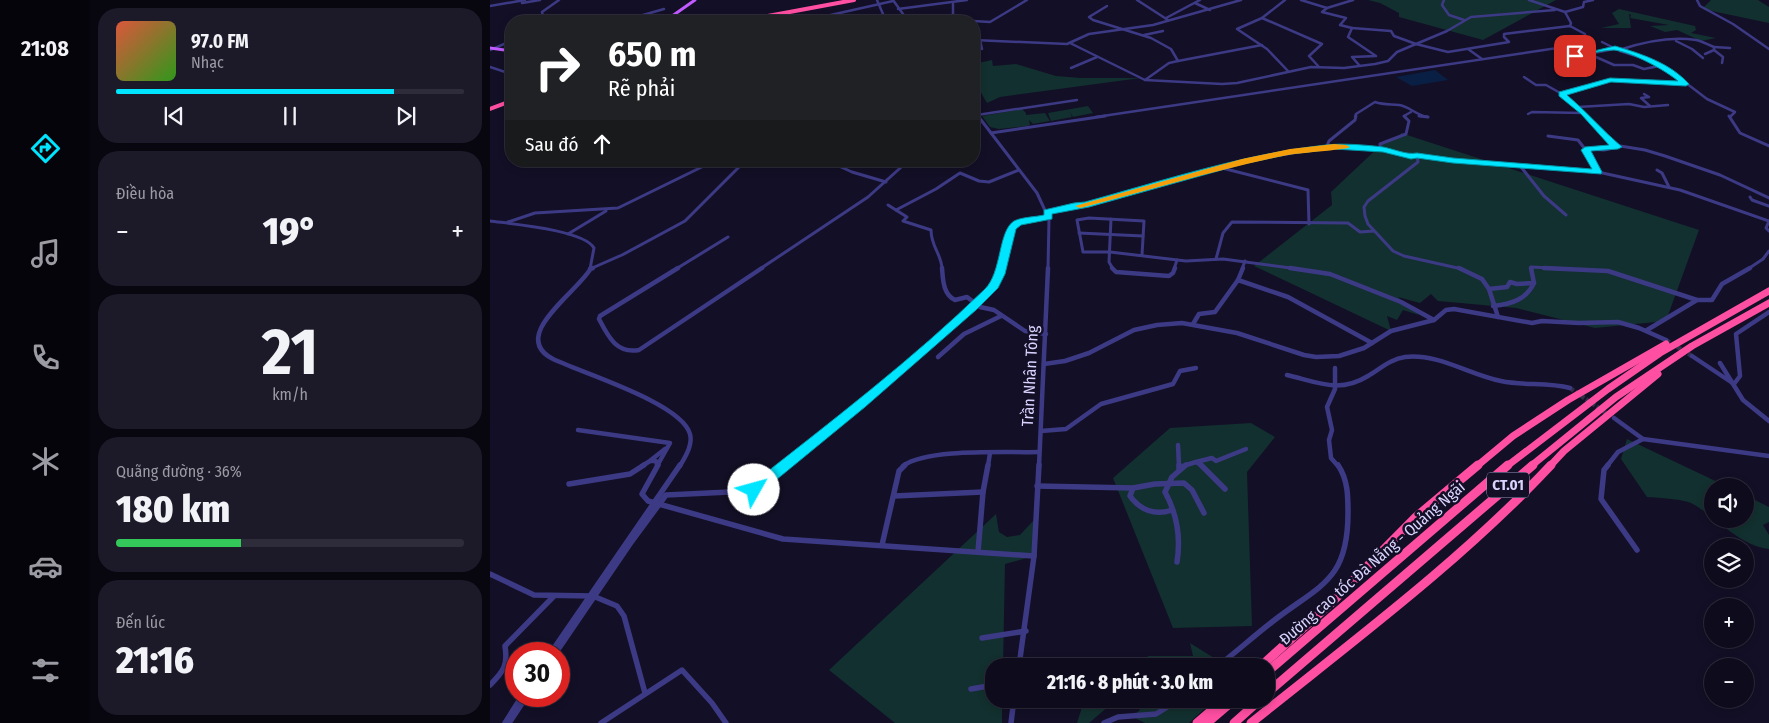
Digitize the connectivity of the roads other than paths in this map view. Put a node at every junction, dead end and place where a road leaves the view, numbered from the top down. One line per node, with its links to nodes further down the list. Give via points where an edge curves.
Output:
1 (525, 0): 21 (street)
2 (540, 0): 21 (street)
3 (559, 0): 34 (street, via 542,12)
4 (695, 0): 36 (main road)
5 (854, 0): 20 (highway)
6 (877, 0): 23 (street)
7 (893, 0): 23 (street); 29 (street)
8 (967, 0): 24 (street)
9 (1027, 0): 46 (street, via 994,17 995,20)
10 (1138, 0): 42 (street)
11 (1200, 0): 22 (street)
12 (1241, 0): 31 (street)
13 (1285, 0): 43 (street)
14 (1301, 0): 27 (street)
15 (1353, 0): 27 (street)
16 (1444, 0): 44 (street, via 1442,5 1448,14)
17 (1529, 0): 32 (street)
18 (1594, 0): 33 (street)
19 (1697, 0): 65 (street, via 1700,6)
20 (846, 1): 30 (street); 37 (highway)
21 (518, 2): 25 (street)
22 (1196, 3): 31 (street); 42 (street)
23 (878, 4): 30 (street); 39 (street)
24 (953, 4): 29 (street); 41 (street)
25 (490, 6)
26 (1107, 6): 49 (street, via 1089,17)
27 (1328, 8): 48 (street, via 1321,11 1346,18 1340,25)
28 (664, 9): 35 (street)
29 (898, 9): 40 (street)
30 (852, 10): 38 (street)
31 (1210, 10): 45 (street)
32 (1556, 10): 33 (street); 44 (street)
33 (1564, 12): 47 (street)
34 (543, 15)
35 (643, 15)
36 (674, 15)
37 (777, 15)
38 (830, 15)
39 (883, 15)
40 (903, 15)
41 (954, 15)
42 (1166, 18): 45 (street)
43 (1262, 18): 57 (street, via 1237,29); 78 (street, via 1322,44 1309,56)
44 (1464, 20): 58 (street)
45 (1168, 21): 49 (street)
46 (980, 23)
47 (1570, 26): 62 (street, via 1504,34 1510,40 1508,42); 71 (street, via 1585,34 1584,44)
48 (1352, 28): 58 (street, via 1391,31 1394,36); 75 (street, via 1348,37 1376,56 1352,57)
49 (1122, 30): 51 (street); 56 (street, via 1089,34)
50 (1163, 31): 51 (street)
51 (1143, 35): 73 (street, via 1171,49)
52 (980, 40): 56 (street); 59 (street)
53 (1675, 40): 63 (street); 64 (street, via 1697,40); 70 (street)
54 (1602, 42): 63 (street)
55 (505, 43): 61 (street)
56 (1070, 43): 69 (street)
57 (1262, 44): 73 (street); 80 (street)
58 (1416, 44): 62 (street, via 1448,52); 75 (street, via 1397,52 1388,61)
59 (982, 48)
60 (1730, 48): 64 (street)
61 (491, 49): 66 (main road)
62 (1468, 49): 71 (street)
63 (1617, 49): 67 (street); 76 (street)
64 (1714, 49): 68 (street); 74 (street, via 1723,57)
65 (1769, 49)
66 (505, 50)
67 (1587, 53): 72 (street); 76 (street, via 1612,65 1634,65 1644,69)
68 (1705, 54)
69 (1097, 57): 79 (street); 83 (street)
70 (1703, 58)
71 (1482, 59): 99 (street)
72 (1563, 59)
73 (1178, 61): 83 (street, via 1169,63)
74 (1722, 63)
75 (1360, 66): 78 (street)
76 (1661, 66): 84 (street)
77 (490, 67): 81 (street)
78 (1319, 67): 80 (street)
79 (1071, 68)
80 (1288, 71): 83 (street, via 1222,84)
81 (505, 72)
82 (1524, 77): 85 (street)
83 (1146, 80)
84 (1686, 84): 85 (street, via 1610,80); 101 (street, via 1707,99 1736,112 1729,116 1738,133)
85 (1562, 94): 91 (street)
86 (1644, 94): 89 (street, via 1649,97 1641,98)
87 (1076, 100): 93 (street)
88 (505, 103): 92 (highway)
89 (1650, 106): 90 (street); 91 (street)
90 (1668, 106)
91 (1578, 107): 95 (street)
92 (490, 109)
93 (980, 112)
94 (1412, 112): 97 (street); 103 (street, via 1400,106 1373,103 1356,114 1355,120 1329,141); 104 (street, via 1404,116 1409,121 1406,134 1380,144)
95 (1584, 113): 96 (street); 102 (street)
96 (1528, 114)
97 (1428, 117)
98 (980, 120): 99 (street, Trần Nhân Tông)
99 (990, 133): 113 (street, Trần Nhân Tông)
100 (1548, 136): 105 (street, via 1576,139)
101 (1769, 146)
102 (1618, 147): 105 (street); 119 (street, via 1665,156)
103 (1326, 148): 104 (street); 112 (street, via 1290,152)
104 (1380, 150): 106 (street)
105 (1585, 150): 115 (street)
106 (1417, 155): 111 (street); 131 (street, via 1418,162 1368,201 1364,208 1366,221)
107 (702, 167): 122 (street, via 632,203)
108 (739, 167): 144 (street, via 685,221 622,256)
109 (841, 167): 116 (street)
110 (902, 167): 116 (street)
111 (1521, 167): 115 (street); 125 (street, via 1544,196)
112 (1221, 168): 124 (street); 130 (street, via 1308,190)
113 (1019, 170): 123 (street, via 986,182 960,173); 124 (street, Trần Nhân Tông, via 1037,193)
114 (1657, 170): 117 (street)
115 (1598, 172): 117 (street)
116 (886, 182): 137 (street, via 639,350 626,349 611,342 600,316)
117 (1669, 187): 128 (street)
118 (1750, 197): 121 (street)
119 (1769, 198)
120 (888, 205): 123 (street)
121 (1769, 206)
122 (608, 210): 129 (street, via 540,212); 134 (street)
123 (896, 210): 151 (street, via 908,217 903,221 931,230 931,241 942,264 943,284 949,297 955,300 966,297)
124 (1048, 215): 151 (street, via 1018,222 1012,228 1000,274); 160 (street, Trần Nhân Tông)
125 (1566, 215)
126 (1111, 219): 132 (street, via 1078,219); 135 (street); 136 (street, via 1144,221)
127 (490, 221): 129 (street)
128 (1769, 221): 133 (street, via 1766,228)
129 (507, 222): 134 (street)
130 (1309, 224): 131 (street, via 1348,223 1360,232); 141 (street, via 1231,223 1218,243)
131 (1374, 231): 147 (street, via 1394,251 1471,272)
132 (1079, 232): 135 (street); 139 (street, via 1082,252)
133 (1769, 232)
134 (568, 234): 144 (street, via 581,238 596,249)
135 (1111, 235): 136 (street); 139 (street)
136 (1143, 236): 140 (street)
137 (728, 237)
138 (1769, 251): 149 (street, via 1755,266 1728,279 1714,293 1712,300)
139 (1110, 252): 140 (street); 142 (street, via 1109,262 1116,272 1170,276)
140 (1142, 255): 142 (street)
141 (1216, 259): 142 (street); 143 (street)
142 (1177, 260)
143 (1245, 261): 145 (street); 157 (street, via 1330,274 1400,302)
144 (590, 269): 195 (street, via 543,323 538,342 541,351 550,357 654,401 689,429 690,446 686,456)
145 (1238, 280): 158 (street, via 1215,312 1199,314); 162 (street, via 1288,297)
146 (1534, 283): 147 (street, via 1510,282 1502,289); 149 (street, via 1531,267 1608,271); 152 (street, via 1520,300)
147 (1489, 289): 152 (street)
148 (1769, 291): 154 (highway, Đường cao tốc Đà Nẵng - Quảng Ngãi / CT.01)
149 (1697, 300): 159 (street)
150 (1769, 303): 163 (highway, Đường cao tốc Đà Nẵng - Quảng Ngãi / CT.01)
151 (976, 304): 155 (street); 195 (street, via 758,488 751,491 668,494)
152 (1493, 306): 156 (street)
153 (1769, 312): 170 (street, via 1736,334 1740,376)
154 (1725, 314): 212 (highway, via 1568,400 1513,436 1416,517 1330,604); 213 (highway, Đường cao tốc Đà Nẵng - Quảng Ngãi / CT.01, via 1661,353 1566,420)
155 (1001, 316): 160 (street, via 1025,331); 164 (street, via 964,334)
156 (1498, 317): 157 (street, via 1454,309 1446,310); 159 (street, via 1532,323 1542,320 1589,324 1615,321)
157 (1434, 320): 162 (street, via 1391,330)
158 (1193, 324): 162 (street, via 1237,333 1316,357 1339,356); 166 (street, via 1170,323 1134,330 1089,353)
159 (1647, 330): 161 (street)
160 (1046, 334): 166 (street, Trần Nhân Tông)
161 (1666, 340)
162 (1372, 343)
163 (1692, 351): 170 (street); 215 (highway, Đường cao tốc Đà Nẵng - Quảng Ngãi / CT.01, via 1616,398 1578,427); 235 (highway, via 1564,451 1519,499 1413,592)
164 (938, 357)
165 (1720, 363): 170 (street)
166 (1044, 364): 176 (street, Trần Nhân Tông)
167 (1196, 368): 176 (street, via 1180,371 1173,384 1101,404 1066,430)
168 (1335, 368): 171 (street)
169 (1287, 375): 171 (street)
170 (1734, 384): 174 (street, via 1743,400)
171 (1335, 385): 172 (street, via 1358,382 1384,368 1390,361 1404,357 1426,358 1501,381); 211 (street, via 1327,407 1332,430 1329,440 1331,458 1345,479 1348,500 1348,526 1342,560 1328,581)
172 (1570, 388)
173 (1614, 418): 177 (street)
174 (1769, 421)
175 (578, 430): 179 (street, via 670,443)
176 (1041, 431): 181 (street, Trần Nhân Tông)
177 (1643, 439): 183 (street); 199 (street, via 1618,452 1604,470 1601,499)
178 (1178, 445): 187 (street)
179 (668, 446): 184 (street); 186 (street)
180 (1246, 449): 185 (street, via 1216,461 1212,458)
181 (1039, 452): 182 (street); 190 (street, Trần Nhân Tông)
182 (990, 453): 193 (street); 194 (street, via 941,455 906,464 900,471)
183 (1769, 456)
184 (650, 461): 186 (street, via 656,461); 188 (street, via 630,474)
185 (1196, 462): 187 (street); 192 (street)
186 (657, 465): 195 (street, via 642,494 648,501)
187 (1179, 469): 189 (street, via 1172,474)
188 (569, 484)
189 (1168, 484): 191 (street); 196 (street, via 1165,492); 197 (street, via 1188,484)
190 (1037, 486): 191 (street); 201 (street, Trần Nhân Tông)
191 (1133, 488): 196 (street, via 1130,496 1134,504 1164,514)
192 (1226, 489)
193 (983, 492): 194 (street); 200 (street)
194 (894, 496): 198 (street)
195 (657, 502): 198 (street, via 783,539); 205 (street)
196 (1172, 510): 202 (street, via 1179,530)
197 (1204, 513)
198 (882, 546): 200 (street)
199 (1637, 550)
200 (978, 552): 201 (street)
201 (1034, 556): 206 (street, Trần Nhân Tông)
202 (1177, 562)
203 (490, 574): 204 (street, via 534,595)
204 (554, 596): 205 (street); 214 (street, via 505,646 507,661)
205 (590, 596): 208 (street); 209 (street); 218 (street, via 617,606 624,616)
206 (1026, 631): 207 (street); 210 (street, Trần Nhân Tông)
207 (982, 638)
208 (558, 642)
209 (562, 642)
210 (1021, 658)
211 (1228, 658)
212 (1270, 658)
213 (1275, 664)
214 (490, 685)
215 (1275, 686)
216 (985, 687): 217 (street)
217 (971, 689)
218 (645, 693): 228 (street); 229 (street, via 682,670)
219 (515, 707): 226 (street)
220 (519, 707): 227 (street)
221 (1013, 708): 230 (street)
222 (1166, 708): 231 (street, via 1156,714 1118,717)
223 (1214, 708): 232 (highway)
224 (1224, 708): 233 (highway)
225 (1251, 708): 234 (highway)
226 (504, 723)
227 (509, 723)
228 (602, 723)
229 (726, 723)
230 (1011, 723)
231 (1104, 723)
232 (1197, 723)
233 (1207, 723)
234 (1234, 723)
235 (1251, 723)

